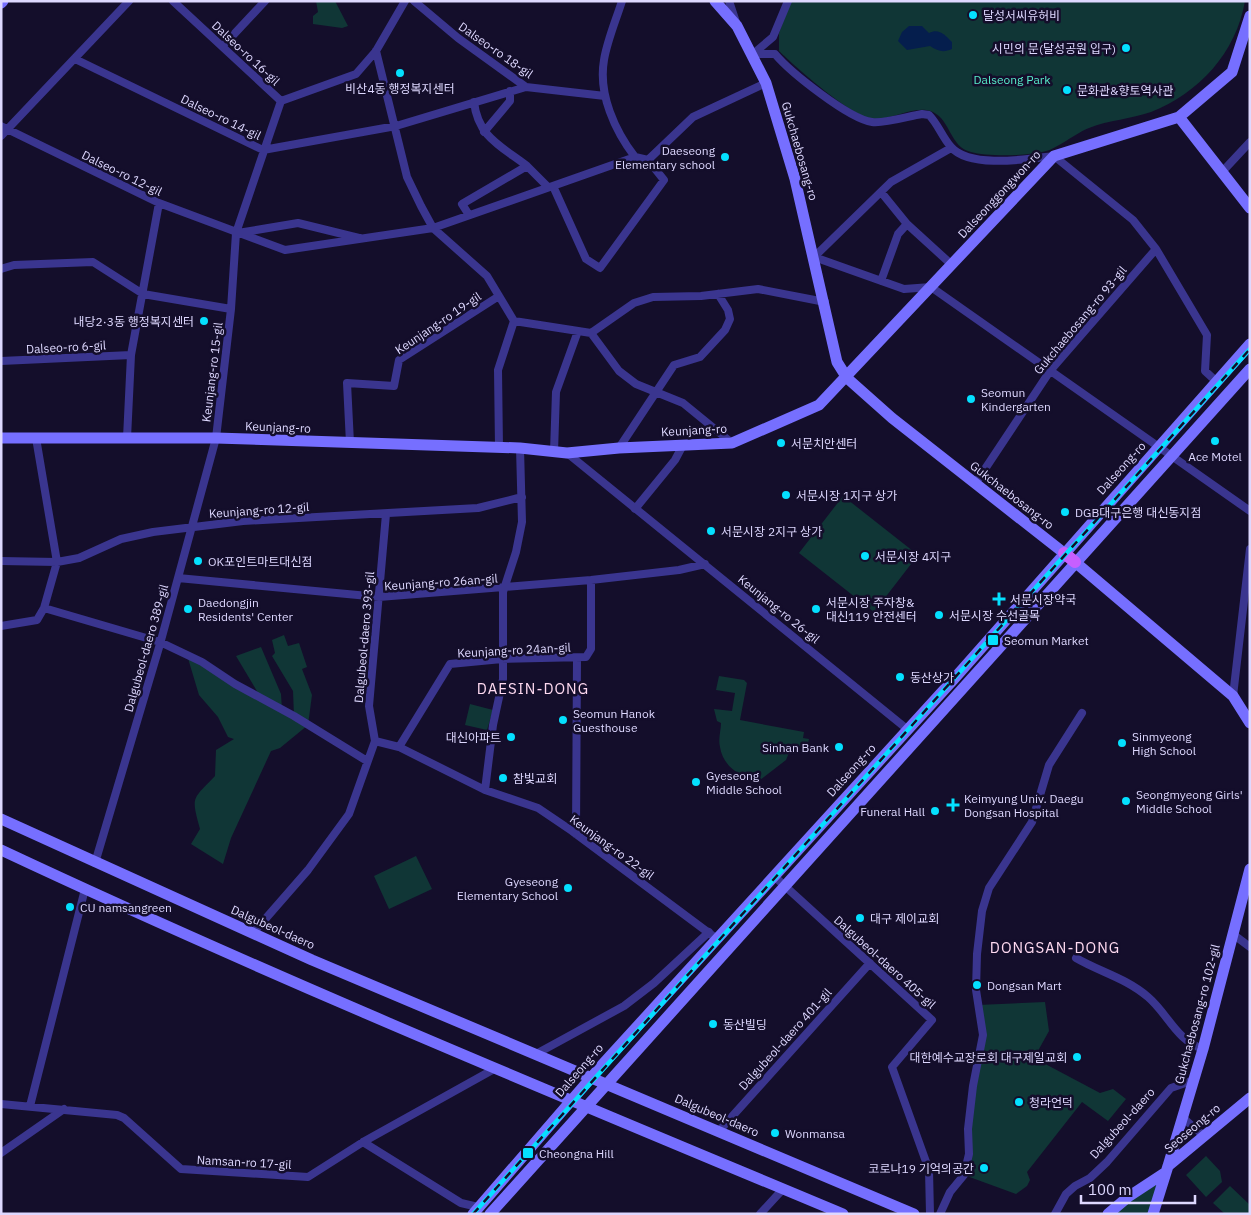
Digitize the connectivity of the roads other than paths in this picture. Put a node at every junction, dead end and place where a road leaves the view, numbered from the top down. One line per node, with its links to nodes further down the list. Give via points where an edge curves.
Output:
1 (129, 1): 15 (street)
2 (173, 1): 12 (street, Dalseo-ro 16-gil)
3 (264, 1): 12 (street)
4 (405, 1): 13 (street)
5 (414, 1): 17 (street, Dalseo-ro 18-gil, via 458,38)
6 (622, 1): 19 (street, via 604,61)
7 (715, 1): 11 (main road, Gukchaebosang-ro)
8 (729, 1): 11 (street)
9 (788, 1): 14 (street, via 773,37)
10 (1250, 16): 22 (main road, Dalseonggongwon-ro, via 1232,72)
11 (737, 26): 14 (main road, Gukchaebosang-ro)
12 (223, 46): 20 (street, Dalseo-ro 16-gil)
13 (376, 51): 20 (street, via 356,74); 23 (street)
14 (753, 54): 16 (main road, Gukchaebosang-ro); 28 (street, via 775,54 784,65 850,114 873,123 929,115)
15 (75, 60): 24 (street); 29 (street, Dalseo-ro 14-gil)
16 (766, 83): 32 (street, via 693,117); 45 (main road, Gukchaebosang-ro)
17 (526, 87): 18 (street, Dalseo-ro 14-gil); 19 (street, Dalseo-ro 18-gil)
18 (510, 91): 21 (street, Dalseo-ro 14-gil); 25 (street, via 510,101)
19 (605, 96): 31 (street, via 621,140)
20 (281, 101): 29 (street, Keunjang-ro 15-gil)
21 (474, 102): 23 (street, Dalseo-ro 14-gil); 25 (street)
22 (1179, 117): 30 (main road, Dalseonggongwon-ro); 34 (main road)
23 (396, 126): 29 (street, Dalseo-ro 14-gil); 41 (street, via 407,177)
24 (4, 128): 26 (street); 37 (street, Dalseo-ro 12-gil)
25 (484, 132): 33 (street)
26 (1, 136)
27 (1250, 142): 34 (street)
28 (951, 148): 30 (street, via 980,159 1007,161); 36 (street, via 898,178)
29 (263, 150): 42 (street, Keunjang-ro 15-gil)
30 (1054, 156): 44 (street, via 1133,220); 46 (main road, Dalseonggongwon-ro)
31 (634, 157): 32 (street); 35 (street, Dalseo-ro 12-gil)
32 (648, 160): 35 (street, via 664,180 600,268 586,259)
33 (527, 166): 35 (street); 39 (street, via 462,204)
34 (1222, 172): 38 (main road)
35 (551, 187): 39 (street, Dalseo-ro 12-gil)
36 (881, 192): 40 (street); 45 (street)
37 (159, 203): 42 (street, Dalseo-ro 12-gil); 50 (street)
38 (1250, 208)
39 (469, 215): 41 (street, Dalseo-ro 12-gil)
40 (908, 224): 46 (street); 48 (street, via 898,234)
41 (433, 228): 43 (street, Dalseo-ro 12-gil); 52 (street, via 487,276)
42 (236, 233): 43 (street, via 298,223); 43 (street, Dalseo-ro 12-gil, via 286,250); 54 (street, Keunjang-ro 15-gil)
43 (361, 239)
44 (1156, 249): 62 (street, Gukchaebosang-ro 93-gil); 64 (street, via 1207,335 1204,371)
45 (814, 257): 48 (street); 53 (main road, Gukchaebosang-ro)
46 (952, 265): 49 (main road, Dalseonggongwon-ro)
47 (1, 269): 50 (street, via 14,265 93,262)
48 (881, 281): 49 (street, via 904,289)
49 (931, 287): 62 (street); 63 (main road, Dalseonggongwon-ro)
50 (142, 294): 54 (street, Keunjang-ro 15-gil); 59 (street)
51 (718, 294): 53 (street, via 758,289); 57 (street, via 653,297 634,303); 65 (street, via 730,319 725,330 700,357 674,365)
52 (499, 296): 55 (street); 70 (street, Keunjang-ro 19-gil, via 398,360 394,386 347,383)
53 (825, 302): 63 (main road, Gukchaebosang-ro, via 837,362)
54 (231, 309): 69 (street, Keunjang-ro 15-gil)
55 (514, 321): 56 (street); 73 (street, via 498,370)
56 (578, 331): 57 (street); 77 (street, via 556,392)
57 (591, 333): 65 (street, via 619,371 636,384)
58 (1250, 344): 64 (main road, Dalseong-ro)
59 (131, 355): 60 (street, Dalseo-ro 6-gil); 68 (street)
60 (1, 361)
61 (1250, 369): 79 (main road)
62 (1050, 371): 76 (street); 80 (street, Gukchaebosang-ro 93-gil)
63 (847, 378): 71 (main road, Keunjang-ro, via 819,405); 80 (main road, Gukchaebosang-ro)
64 (1217, 382): 76 (main road, Dalseong-ro)
65 (656, 392): 71 (street, via 683,403); 75 (street)
66 (1, 438): 67 (main road, Keunjang-ro)
67 (36, 438): 68 (main road, Keunjang-ro); 89 (street)
68 (127, 438): 69 (main road, Keunjang-ro)
69 (216, 438): 70 (main road, Keunjang-ro); 85 (street, Dalgubeol-daero 389-gil)
70 (350, 443): 73 (main road, Keunjang-ro)
71 (732, 443): 72 (main road, Keunjang-ro)
72 (683, 445): 75 (main road, Keunjang-ro); 82 (street, via 675,460)
73 (499, 448): 74 (main road, Keunjang-ro)
74 (520, 448): 77 (main road, Keunjang-ro); 81 (street)
75 (619, 448): 78 (main road, Keunjang-ro)
76 (1158, 448): 79 (street); 87 (main road, Dalseong-ro)
77 (554, 452): 78 (main road, Keunjang-ro)
78 (567, 453): 82 (street, Keunjang-ro 26-gil)
79 (1172, 458): 83 (street); 90 (main road)
80 (975, 484): 87 (main road, Gukchaebosang-ro)
81 (522, 497): 84 (street, Keunjang-ro 12-gil, via 478,508); 94 (street, via 522,522)
82 (635, 509): 91 (street, Keunjang-ro 26-gil)
83 (1250, 511)
84 (386, 514): 85 (street, Keunjang-ro 12-gil, via 243,521); 95 (street, Dalgubeol-daero 393-gil)
85 (191, 527): 89 (street, Keunjang-ro 12-gil, via 121,539 79,558); 92 (street, Dalgubeol-daero 389-gil)
86 (1250, 549): 101 (street)
87 (1064, 553): 90 (main road, Gukchaebosang-ro); 104 (main road, Dalseong-ro)
88 (1, 561): 89 (street, Keunjang-ro 12-gil)
89 (57, 562): 96 (street)
90 (1075, 562): 101 (main road, Gukchaebosang-ro); 114 (main road, via 952,702)
91 (705, 564): 93 (street, Keunjang-ro 26an-gil); 104 (street, Keunjang-ro 26-gil)
92 (178, 578): 95 (street, Keunjang-ro 26an-gil); 98 (street, Dalgubeol-daero 389-gil)
93 (591, 580): 94 (street, Keunjang-ro 26an-gil); 99 (street, Keunjang-ro 24an-gil, via 591,649 586,657)
94 (504, 588): 95 (street, Keunjang-ro 26an-gil); 100 (street)
95 (380, 597): 105 (street, Dalgubeol-daero 393-gil, via 369,706)
96 (44, 608): 97 (street, via 37,620); 98 (street)
97 (1, 626)
98 (160, 642): 107 (street, via 202,662); 112 (street, Dalgubeol-daero 389-gil)
99 (576, 658): 100 (street, Keunjang-ro 24an-gil); 110 (street)
100 (502, 659): 106 (street, Keunjang-ro 24an-gil, via 450,664); 108 (street, via 503,679 493,725)
101 (1232, 696): 103 (main road, Gukchaebosang-ro)
102 (1082, 714): 146 (street, via 1049,765 1032,822 989,888 982,911 976,990 983,1036 973,1086 969,1154 964,1175 950,1192)
103 (1250, 723)
104 (907, 729): 114 (main road, Dalseong-ro)
105 (375, 741): 106 (street, Keunjang-ro 22-gil); 107 (street)
106 (399, 747): 108 (street, Keunjang-ro 22-gil)
107 (367, 761): 116 (street, via 349,814 308,870)
108 (485, 790): 110 (street, Keunjang-ro 22-gil, via 538,808)
109 (1, 819): 112 (main road, Dalgubeol-daero)
110 (576, 834): 117 (street, Keunjang-ro 22-gil)
111 (1, 850): 115 (main road)
112 (95, 863): 116 (main road, Dalgubeol-daero)
113 (1250, 869): 118 (main road, Gukchaebosang-ro 102-gil)
114 (780, 881): 117 (main road, Dalseong-ro); 121 (street, Dalgubeol-daero 405-gil); 127 (main road)
115 (85, 889): 124 (main road, via 236,958); 131 (street)
116 (253, 933): 123 (main road, Dalgubeol-daero)
117 (713, 936): 123 (street, via 624,1006); 125 (main road, Dalseong-ro)
118 (1234, 936): 119 (street); 122 (main road, Gukchaebosang-ro 102-gil)
119 (1250, 947)
120 (1076, 958): 122 (street, via 1131,984 1149,998 1172,1027 1192,1045)
121 (870, 963): 135 (street, Dalgubeol-daero 401-gil); 145 (street, Dalgubeol-daero 405-gil, via 932,1020 892,1067 929,1170)
122 (1203, 1049): 126 (main road, Gukchaebosang-ro 102-gil)
123 (536, 1054): 125 (main road, Dalgubeol-daero)
124 (496, 1068): 129 (main road); 137 (street)
125 (592, 1077): 127 (main road, Dalgubeol-daero); 129 (main road, Dalseong-ro)
126 (1194, 1080): 134 (main road, Gukchaebosang-ro 102-gil); 147 (street, Dalgubeol-daero, via 1171,1088 1107,1162 1066,1194)
127 (605, 1083): 132 (main road); 135 (main road, Dalgubeol-daero)
128 (1250, 1098): 136 (main road, Seoseong-ro)
129 (572, 1100): 132 (main road); 141 (main road, Dalseong-ro)
130 (1, 1104): 131 (street, Namsan-ro 17-gil)
131 (30, 1106): 133 (street, Namsan-ro 17-gil)
132 (585, 1106): 140 (main road); 141 (main road)
133 (64, 1109): 137 (street, Namsan-ro 17-gil, via 118,1114 181,1169 308,1177); 138 (street)
134 (1182, 1117): 136 (street); 139 (main road, Gukchaebosang-ro 102-gil)
135 (718, 1131): 144 (main road, Dalgubeol-daero)
136 (1204, 1136): 139 (main road, Seoseong-ro)
137 (363, 1142): 141 (street, via 461,1203)
138 (1, 1152)
139 (1167, 1169): 148 (main road); 149 (main road, Seoseong-ro)
140 (783, 1189): 142 (street); 143 (main road)
141 (482, 1212)
142 (760, 1214)
143 (843, 1214)
144 (914, 1214)
145 (930, 1214)
146 (940, 1214)
147 (1055, 1214)
148 (1108, 1214)
149 (1153, 1214)

